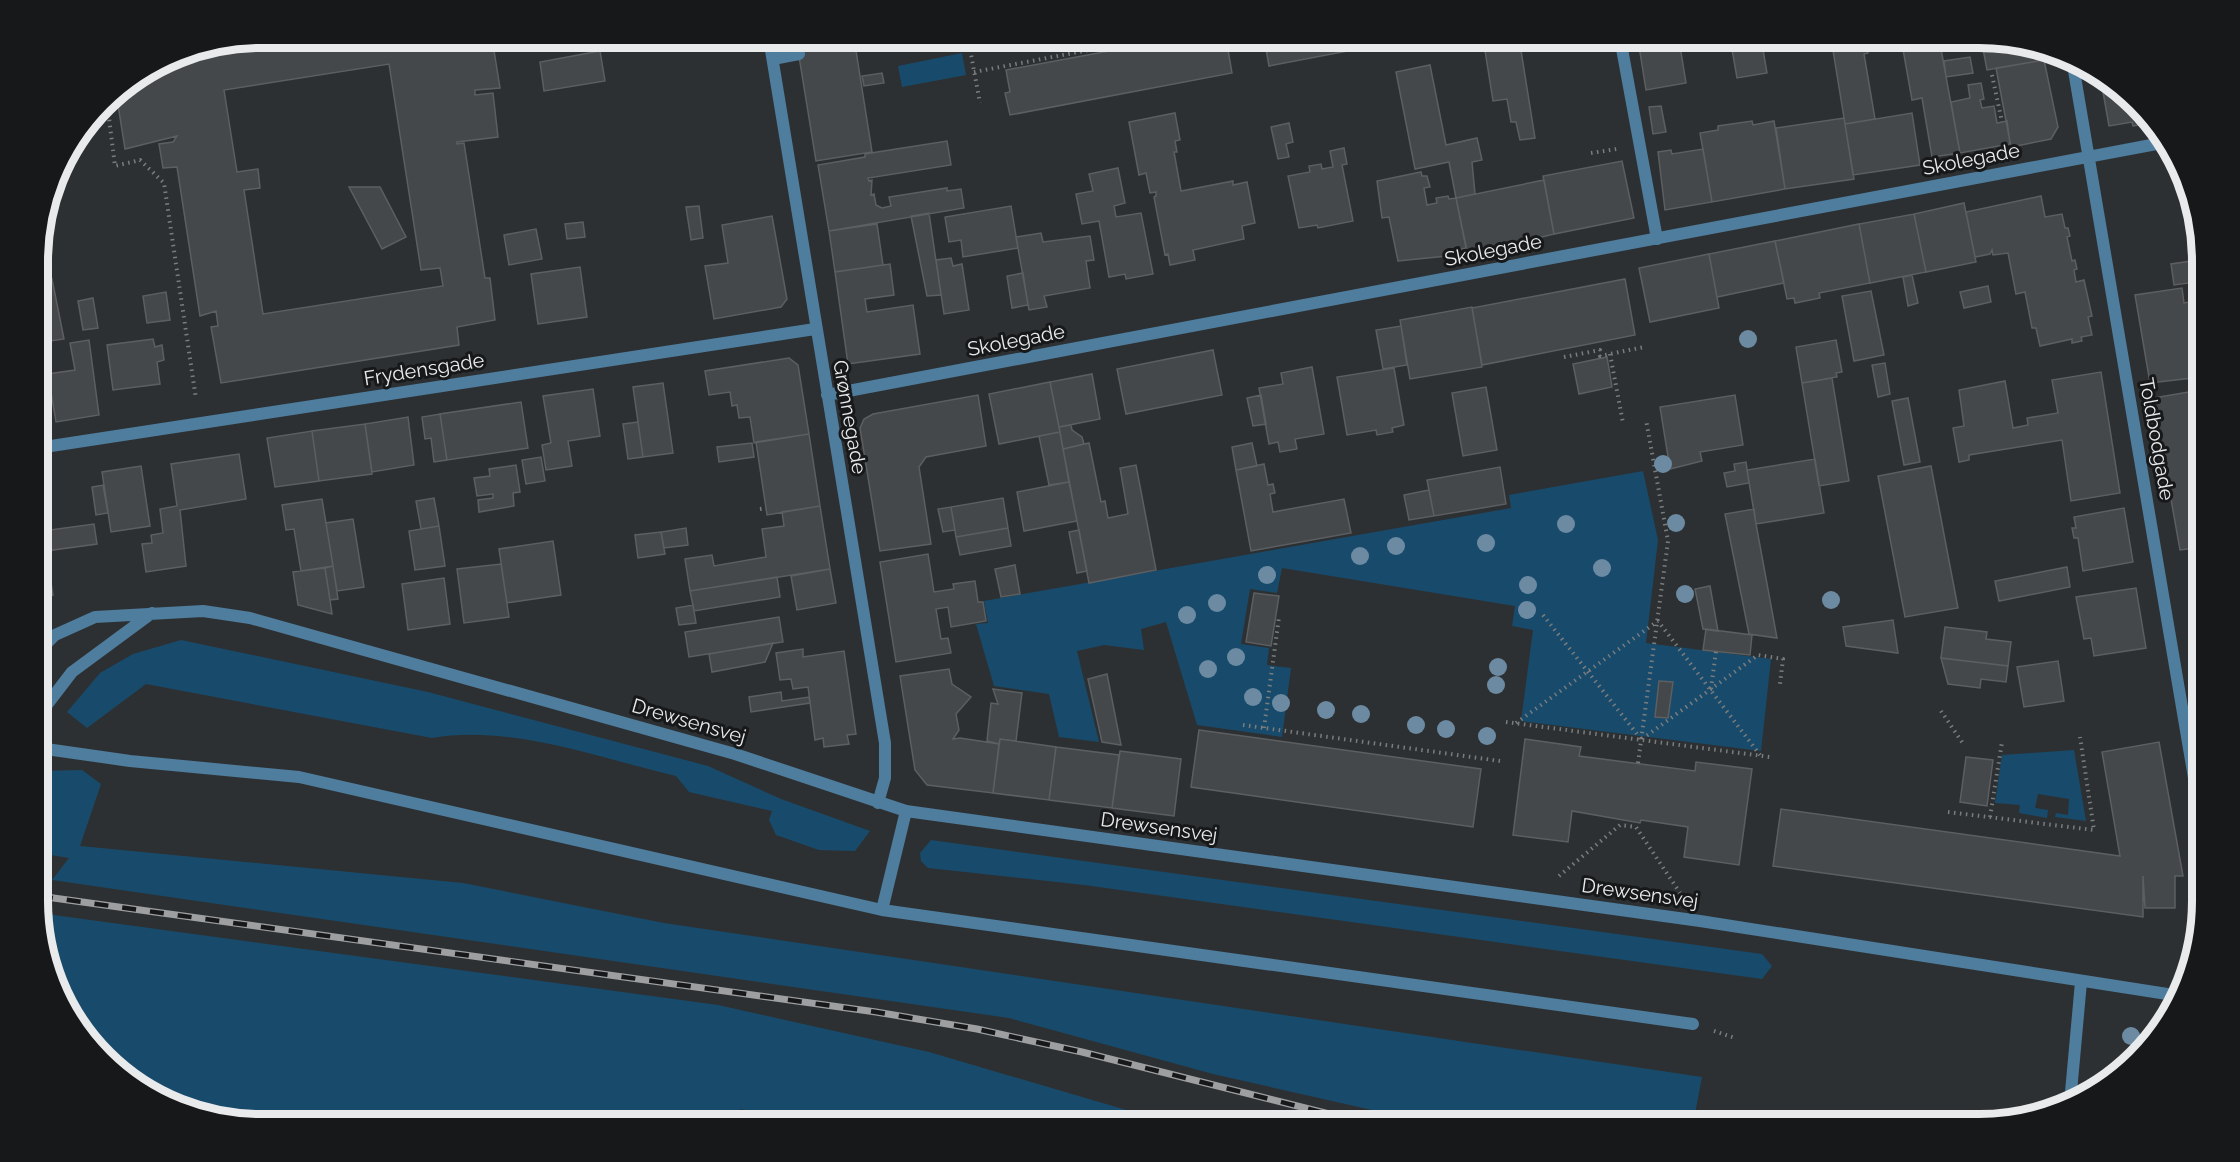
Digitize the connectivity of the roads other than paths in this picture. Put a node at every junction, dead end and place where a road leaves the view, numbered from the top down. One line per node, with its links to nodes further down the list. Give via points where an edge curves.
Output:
1 (771, 48): 4 (street, Grønnegade)
2 (1622, 48): 8 (street)
3 (799, 54): 4 (street)
4 (773, 59): 9 (street, Grønnegade)
5 (2074, 71): 7 (street, Toldbodgade)
6 (2157, 144): 7 (street, Skolegade)
7 (2090, 157): 8 (street, Skolegade); 16 (street, Toldbodgade)
8 (1657, 239): 10 (street, Skolegade)
9 (815, 329): 10 (street, Grønnegade); 11 (street, Frydensgade)
10 (827, 395): 17 (street, Grønnegade, via 885,743 885,778)
11 (48, 446)
12 (152, 613): 13 (street, Drewsensvej, via 95,617); 14 (street, via 72,672); 17 (street, Drewsensvej, via 204,611 250,618 735,754)
13 (48, 642)
14 (48, 703)
15 (48, 749): 19 (street, via 299,777)
16 (2192, 763)
17 (878, 803): 18 (street, Drewsensvej)
18 (906, 811): 19 (street); 20 (street, Drewsensvej, via 1700,921)
19 (882, 909): 22 (street)
20 (2081, 982): 21 (street, Drewsensvej); 23 (street)
21 (2170, 995)
22 (1693, 1024)
23 (2071, 1093)

